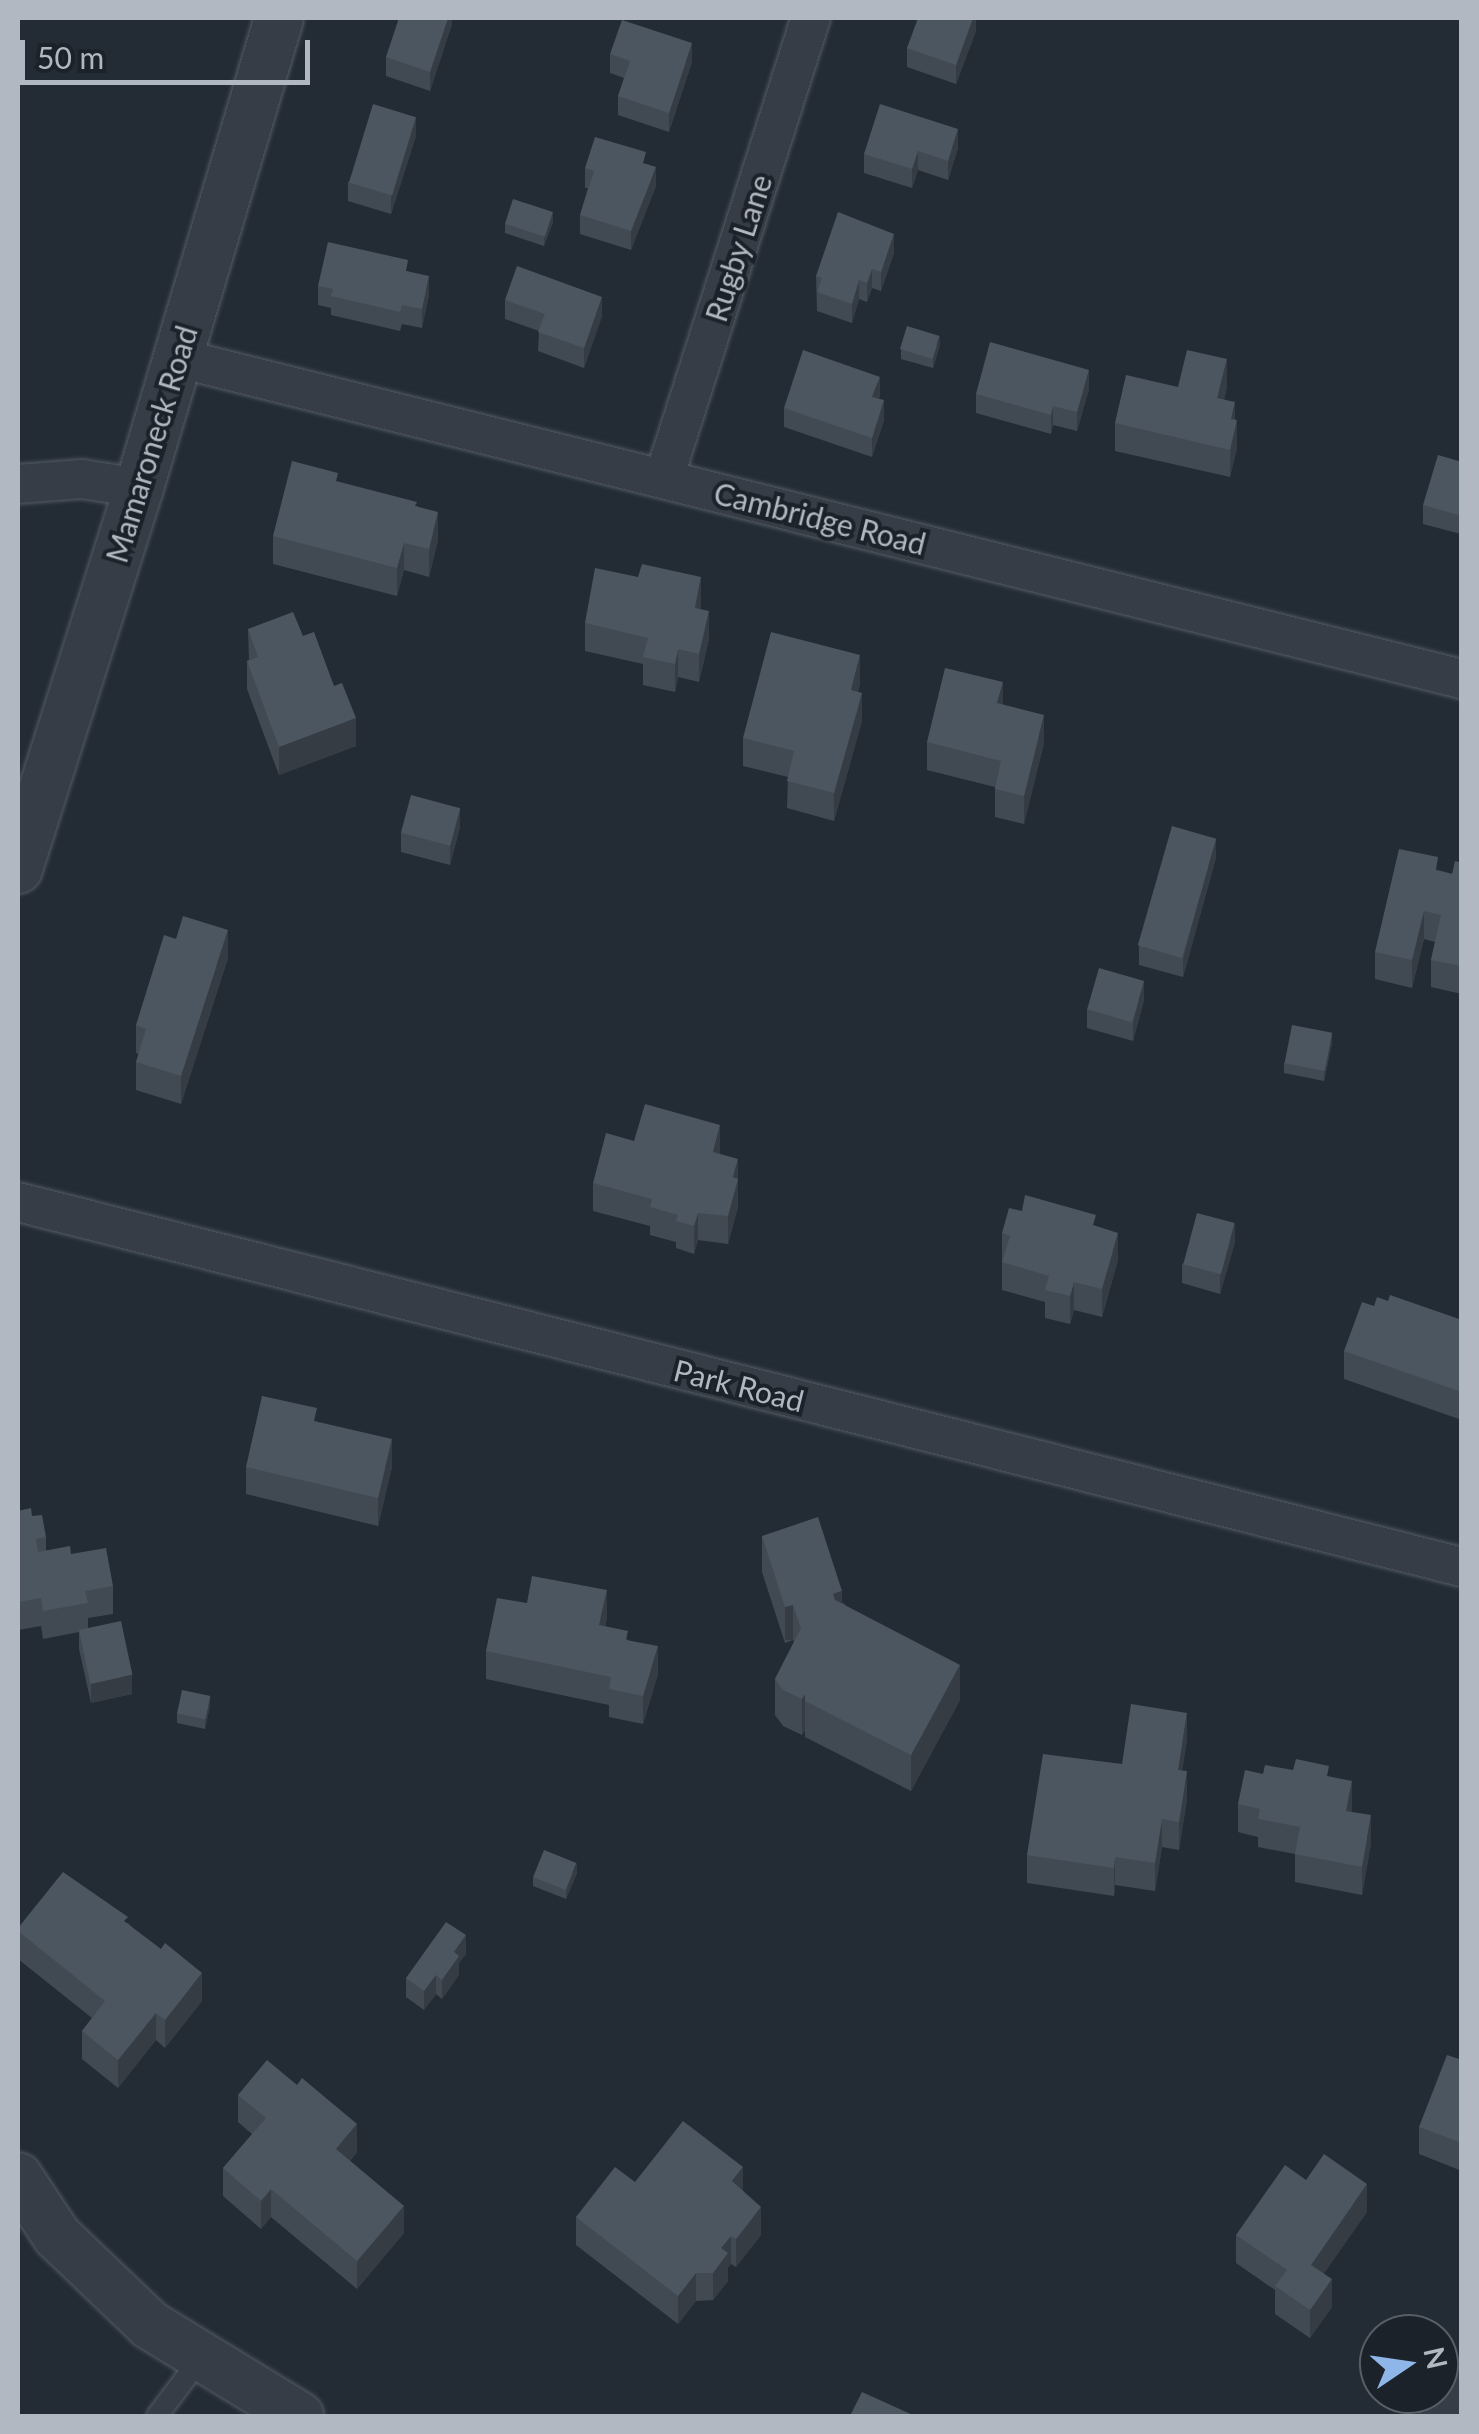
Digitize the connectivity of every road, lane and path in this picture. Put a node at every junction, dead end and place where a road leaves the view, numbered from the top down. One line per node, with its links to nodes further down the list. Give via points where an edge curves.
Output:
1 (279, 18): 3 (street, Mamaroneck Road)
2 (811, 18): 4 (street, Rugby Lane)
3 (178, 358): 4 (street, Cambridge Road); 6 (street, Mamaroneck Road)
4 (664, 478): 7 (street, Cambridge Road)
5 (18, 484): 6 (street, via 82,479)
6 (139, 488): 8 (street, Mamaroneck Road)
7 (1462, 679)
8 (18, 869)
9 (18, 1202): 10 (street, Park Road)
10 (1462, 1567)
11 (18, 2178): 12 (street, via 57,2236 103,2284)
12 (200, 2359): 14 (lane); 15 (street)
13 (1462, 2378): 16 (street)
14 (157, 2416)
15 (298, 2416)
16 (1439, 2416)

